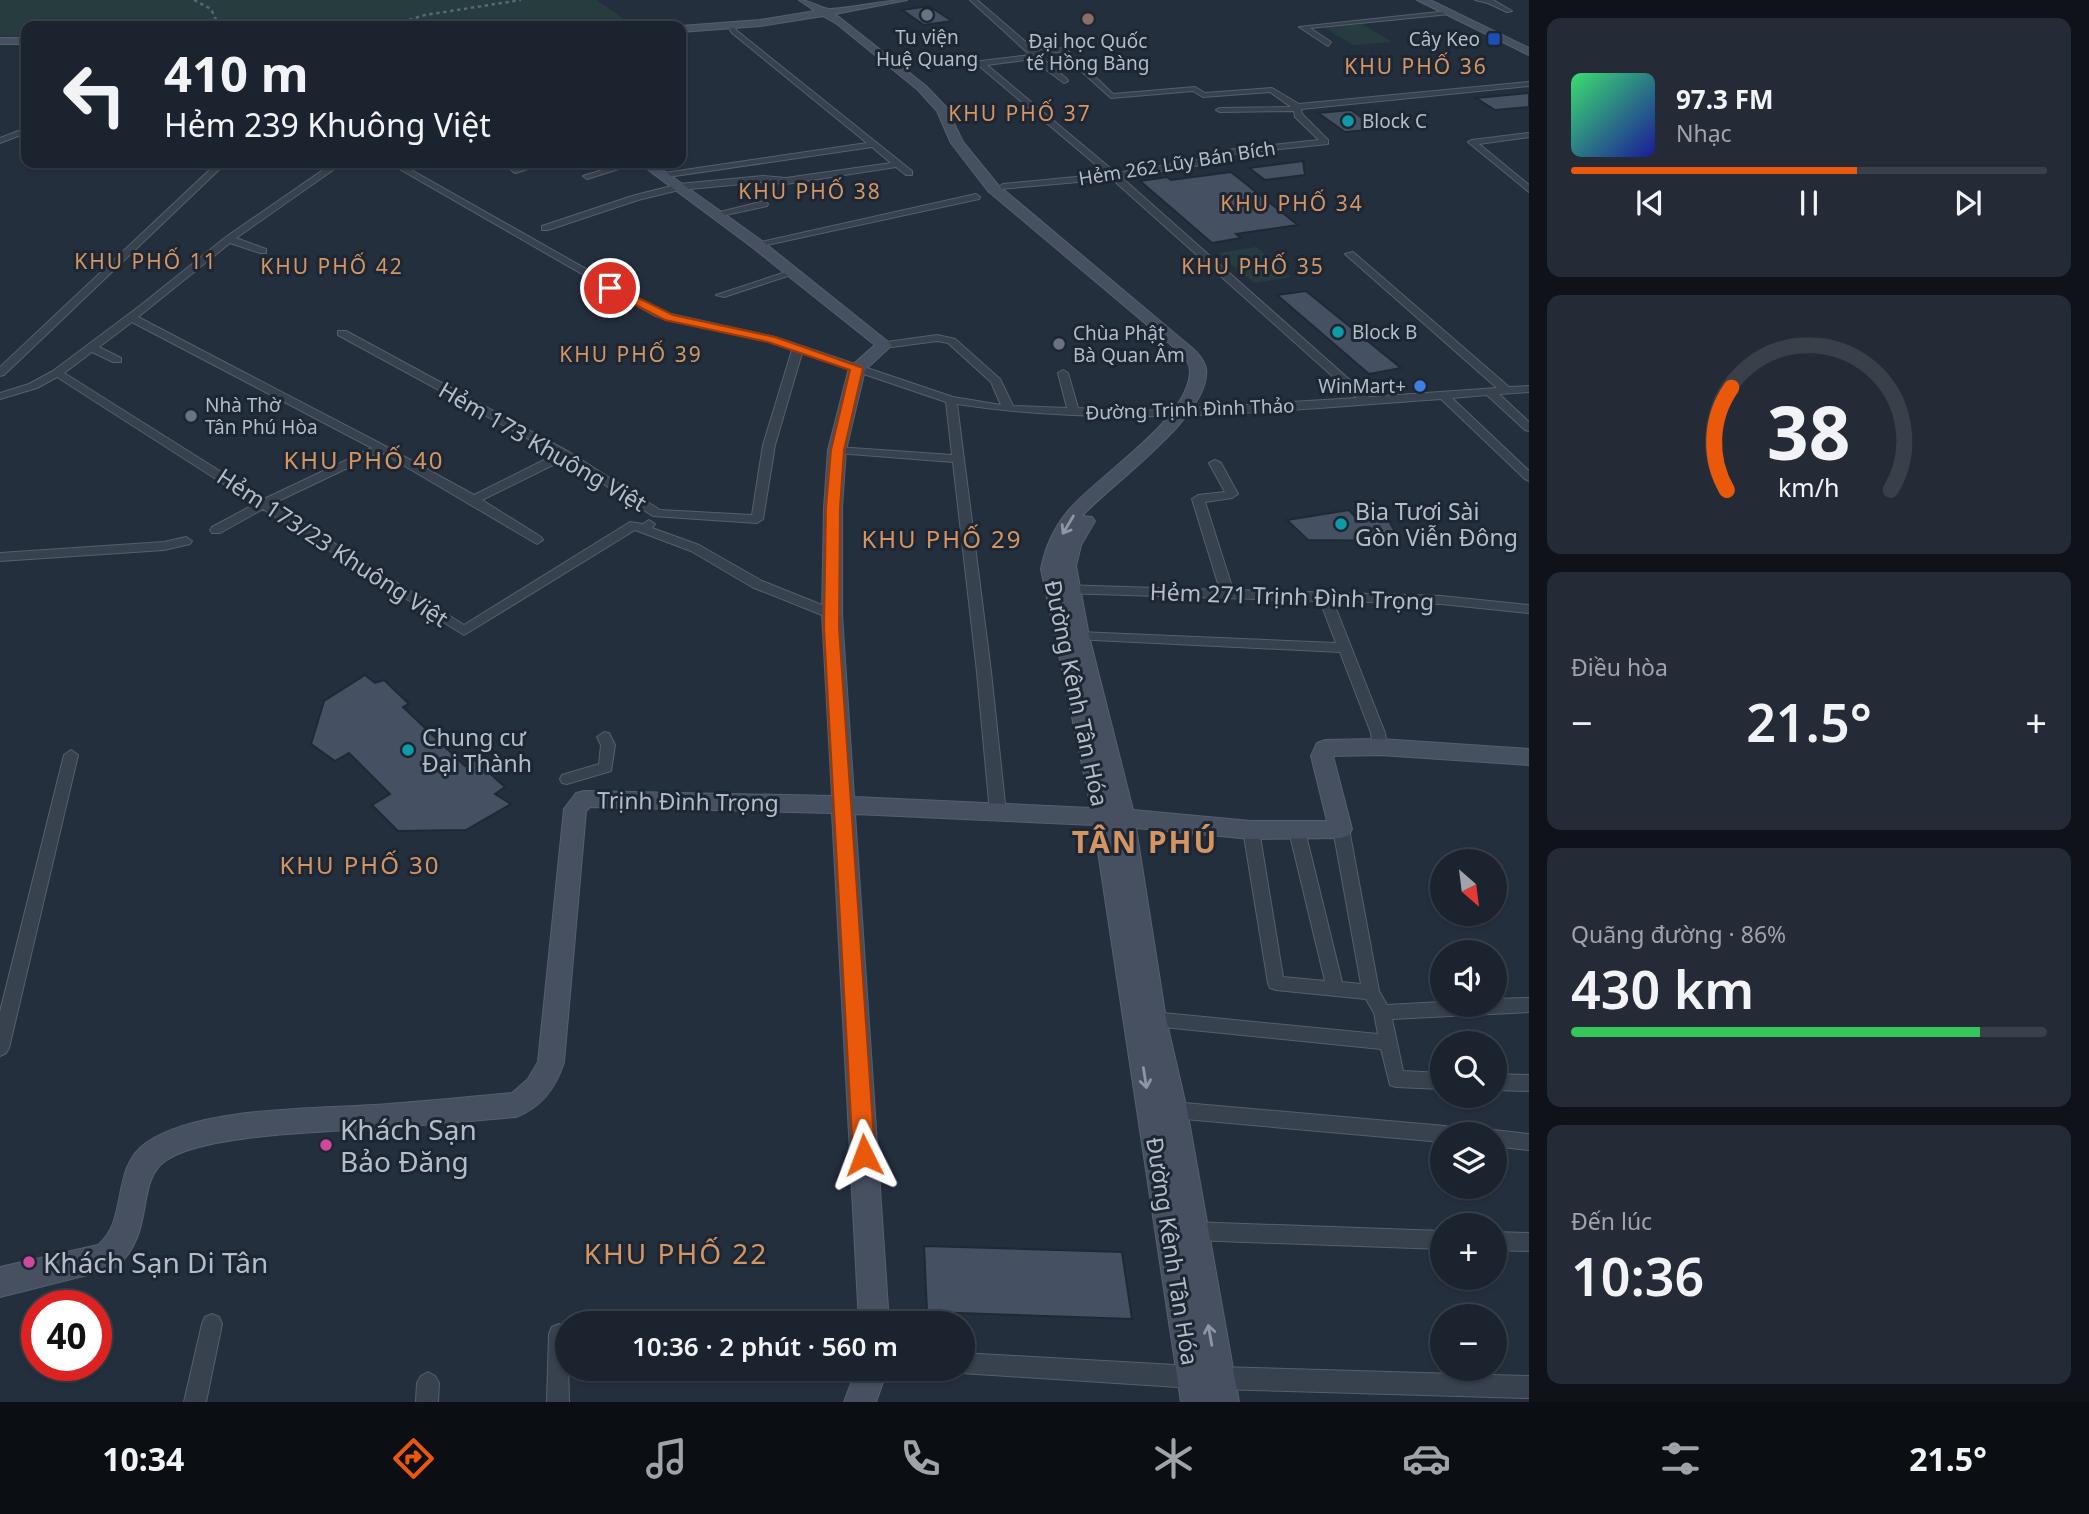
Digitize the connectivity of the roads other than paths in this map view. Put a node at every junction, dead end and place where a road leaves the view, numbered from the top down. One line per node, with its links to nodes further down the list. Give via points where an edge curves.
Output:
1 (804, 0): 10 (street, Đường Kênh Tân Hóa)
2 (816, 0): 10 (street, Đường Kênh Tân Hóa)
3 (902, 0): 10 (street)
4 (973, 0): 18 (street)
5 (1422, 0): 9 (street)
6 (1435, 0): 16 (street)
7 (1478, 0): 8 (street)
8 (1509, 11)
9 (1448, 13): 15 (street, via 1303,27); 17 (street)
10 (835, 15): 11 (street, via 749,28); 41 (street, Đường Kênh Tân Hóa, via 922,88 942,110 962,152)
11 (732, 26): 12 (street); 26 (street)
12 (686, 29)
13 (0, 41): 14 (street)
14 (21, 41)
15 (1328, 44)
16 (1529, 45)
17 (1529, 52)
18 (1033, 55): 19 (street); 21 (street, via 1062,50 1111,96 1195,89 1203,95 1272,90); 38 (street, via 981,63)
19 (1063, 81)
20 (1529, 84): 21 (street)
21 (1297, 108): 22 (street); 38 (street, Hẻm 262 Lũy Bán Bích, via 1298,115 1325,142 1227,152 1228,158)
22 (1220, 110)
23 (21, 131): 25 (street)
24 (1529, 135): 40 (street, via 1472,142)
25 (0, 141)
26 (871, 145): 27 (street); 37 (street)
27 (898, 164): 35 (street); 39 (street, via 786,181)
28 (217, 168): 59 (street)
29 (328, 168): 46 (street)
30 (402, 168): 56 (street, Đường Trịnh Đình Thảo, via 659,314)
31 (523, 168): 34 (street)
32 (616, 168): 36 (street)
33 (652, 168): 37 (street)
34 (515, 170)
35 (909, 173)
36 (587, 176)
37 (664, 176): 39 (street)
38 (1114, 176): 41 (street, Hẻm 262 Lũy Bán Bích); 68 (street)
39 (679, 187): 44 (street); 45 (street)
40 (1529, 189)
41 (1006, 194): 70 (street, Đường Kênh Tân Hóa, via 1195,360 1199,371)
42 (976, 197): 47 (street)
43 (764, 204): 44 (street)
44 (716, 214): 47 (street)
45 (545, 228)
46 (229, 239): 48 (street); 52 (street)
47 (757, 244): 50 (street)
48 (263, 251)
49 (1350, 254): 63 (street)
50 (795, 272): 51 (street); 54 (street)
51 (721, 295)
52 (131, 317): 55 (street); 73 (street)
53 (342, 333): 75 (street, Hẻm 173 Khuông Việt)
54 (884, 345): 58 (street); 69 (street, via 937,338 951,341 996,380)
55 (92, 347): 57 (street); 60 (street)
56 (798, 348): 58 (street, Đường Trịnh Đình Thảo); 81 (street, via 769,445 757,519)
57 (117, 360)
58 (857, 368): 67 (street, Đường Trịnh Đình Thảo); 74 (street)
59 (0, 373)
60 (57, 373): 66 (street); 80 (street, Hẻm 173/23 Khuông Việt)
61 (1063, 373): 71 (street)
62 (1529, 389): 63 (street, Đường Trịnh Đình Thảo)
63 (1507, 391): 64 (street, Đường Trịnh Đình Thảo)
64 (1490, 392): 65 (street, Đường Trịnh Đình Thảo); 72 (street)
65 (1443, 395): 68 (street, Đường Trịnh Đình Thảo); 78 (street)
66 (0, 396)
67 (951, 400): 69 (street, Đường Trịnh Đình Thảo); 76 (street)
68 (1366, 400): 70 (street, Đường Trịnh Đình Thảo)
69 (1009, 409): 71 (street, Đường Trịnh Đình Thảo)
70 (1188, 412): 71 (street, Đường Trịnh Đình Thảo); 87 (street, Đường Kênh Tân Hóa, via 1086,522 1072,545)
71 (1074, 413)
72 (1529, 428)
73 (381, 447): 79 (street); 80 (street)
74 (837, 450): 76 (street); 91 (street)
75 (565, 454): 79 (street); 81 (street, Hẻm 173 Khuông Việt)
76 (959, 459): 100 (street)
77 (1215, 463): 88 (street, via 1232,494 1198,499)
78 (1529, 477)
79 (472, 499): 84 (street)
80 (265, 503): 82 (street, Hẻm 173/23 Khuông Việt, via 464,631 634,525); 83 (street)
81 (657, 513): 82 (street, Hẻm 173 Khuông Việt)
82 (645, 529): 91 (street, Hẻm 173 Khuông Việt, via 695,548 757,584)
83 (216, 530)
84 (537, 540)
85 (187, 541): 86 (street)
86 (0, 557)
87 (1062, 589): 88 (street, Hẻm 271 Trịnh Đình Trọng); 92 (street, Đường Kênh Tân Hóa); 101 (street, Đường Kênh Tân Hóa)
88 (1228, 594): 89 (street, Hẻm 271 Trịnh Đình Trọng)
89 (1325, 597): 90 (street, Hẻm 271 Trịnh Đình Trọng, via 1441,600); 93 (street)
90 (1529, 609)
91 (832, 614): 99 (street)
92 (1079, 636): 93 (street); 101 (street, Đường Kênh Tân Hóa)
93 (1344, 648): 95 (street)
94 (604, 737): 98 (street, via 606,767)
95 (1380, 747): 97 (street); 103 (street, via 1325,748 1322,756)
96 (71, 755): 111 (street)
97 (1529, 757)
98 (567, 779)
99 (843, 805): 100 (street, Trịnh Đình Trọng); 123 (street, Trịnh Đình Trọng, via 589,798 579,802 551,1062 547,1076 532,1095 516,1105 250,1126 179,1140 153,1154 134,1181 126,1238 117,1251 105,1258); 124 (street)
100 (998, 813): 101 (street, Trịnh Đình Trọng)
101 (1113, 817): 102 (street, Trịnh Đình Trọng); 109 (street, Đường Kênh Tân Hóa); 130 (street, Đường Kênh Tân Hóa, one-way to 130)
102 (1251, 830): 104 (street, Trịnh Đình Trọng); 105 (street, via 1276,983)
103 (1341, 830): 104 (street, Trịnh Đình Trọng); 106 (street)
104 (1297, 831): 105 (street)
105 (1335, 988): 106 (street)
106 (1371, 992): 108 (street)
107 (1529, 1005): 108 (street)
108 (1382, 1012): 110 (street)
109 (1153, 1019): 110 (street); 115 (street, Đường Kênh Tân Hóa)
110 (1388, 1042): 112 (street, via 1396,1080)
111 (0, 1048)
112 (1430, 1081)
113 (1507, 1082): 114 (street)
114 (1529, 1083)
115 (1173, 1110): 116 (street); 119 (street, Đường Kênh Tân Hóa)
116 (1430, 1133)
117 (1507, 1139): 118 (street)
118 (1529, 1142)
119 (1192, 1231): 120 (street); 130 (street, Đường Kênh Tân Hóa, one-way to 119)
120 (1430, 1240)
121 (1507, 1241): 122 (street)
122 (1529, 1242)
123 (0, 1282)
124 (873, 1311)
125 (212, 1324): 131 (street)
126 (975, 1364): 130 (street)
127 (558, 1381): 132 (street)
128 (868, 1381): 133 (street)
129 (1529, 1387): 130 (street)
130 (1207, 1390)
131 (195, 1402)
132 (558, 1402)
133 (860, 1402)

